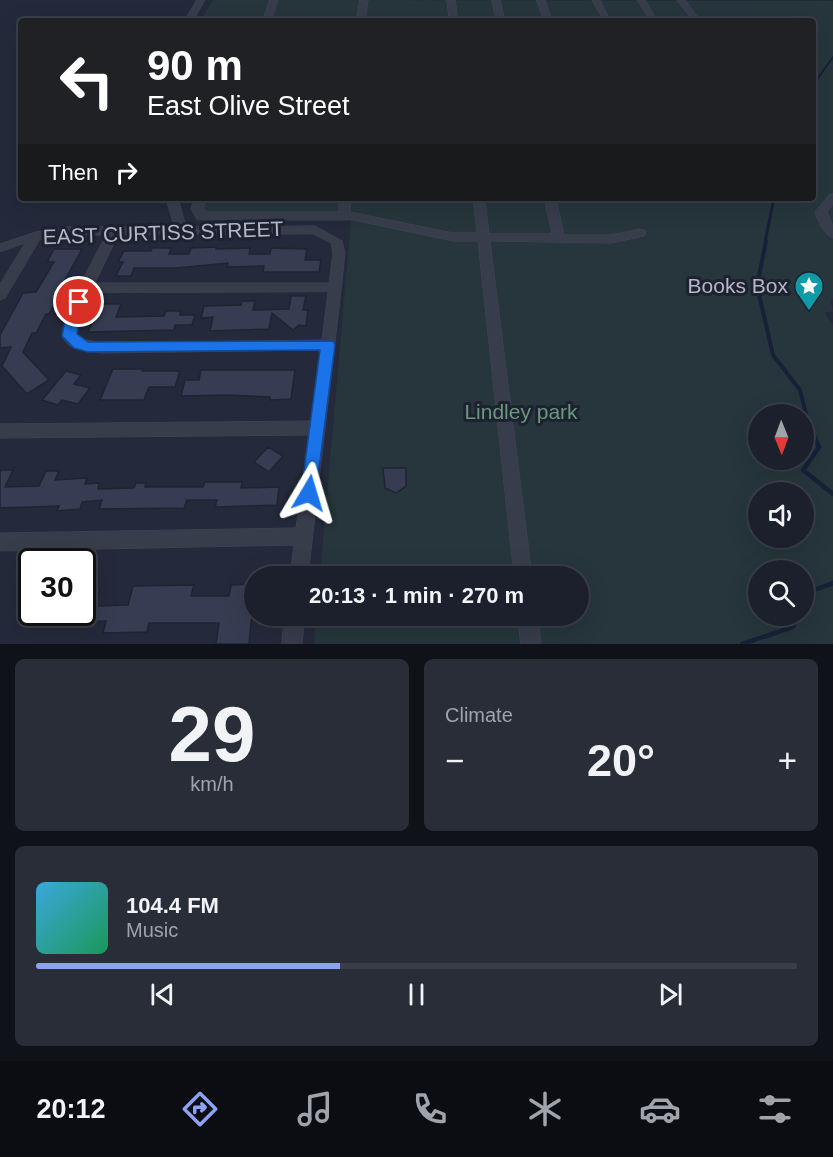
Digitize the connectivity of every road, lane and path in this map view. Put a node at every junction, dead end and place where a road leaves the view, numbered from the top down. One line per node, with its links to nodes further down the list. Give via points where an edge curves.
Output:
1 (201, 0): 10 (street)
2 (274, 0): 11 (street)
3 (364, 0): 12 (street)
4 (451, 0): 13 (street)
5 (496, 0): 14 (street)
6 (541, 0): 15 (street)
7 (596, 0): 16 (street)
8 (641, 0): 17 (street)
9 (681, 0): 18 (street)
10 (191, 18)
11 (268, 18)
12 (361, 18)
13 (454, 18)
14 (500, 18)
15 (547, 18)
16 (605, 18)
17 (653, 18)
18 (694, 18)
19 (833, 198): 29 (street, via 821,212)
20 (173, 201): 26 (street)
21 (200, 201): 25 (street, via 197,209 208,216)
22 (345, 201): 25 (street)
23 (479, 201): 31 (street)
24 (551, 201): 32 (street)
25 (344, 215): 31 (street, via 453,237)
26 (181, 230): 27 (street, EAST CURTISS STREET); 34 (street, EAST CURTISS STREET, via 315,230 339,246)
27 (114, 231): 30 (street, EAST CURTISS STREET, via 67,231); 35 (street)
28 (640, 233): 32 (street, via 611,239)
29 (833, 234)
30 (36, 236): 33 (street, EAST CURTISS STREET); 36 (street)
31 (484, 238): 32 (street); 43 (street)
32 (559, 239)
33 (0, 248)
34 (335, 286): 35 (street); 37 (street)
35 (86, 288): 37 (street, via 69,336 88,347)
36 (0, 295)
37 (328, 345): 38 (street)
38 (317, 428): 39 (street); 40 (street)
39 (0, 431)
40 (304, 536): 41 (street); 42 (street)
41 (0, 542)
42 (300, 566)
43 (522, 566)
44 (294, 626): 46 (street)
45 (529, 626): 47 (street)
46 (292, 644)
47 (531, 644)

